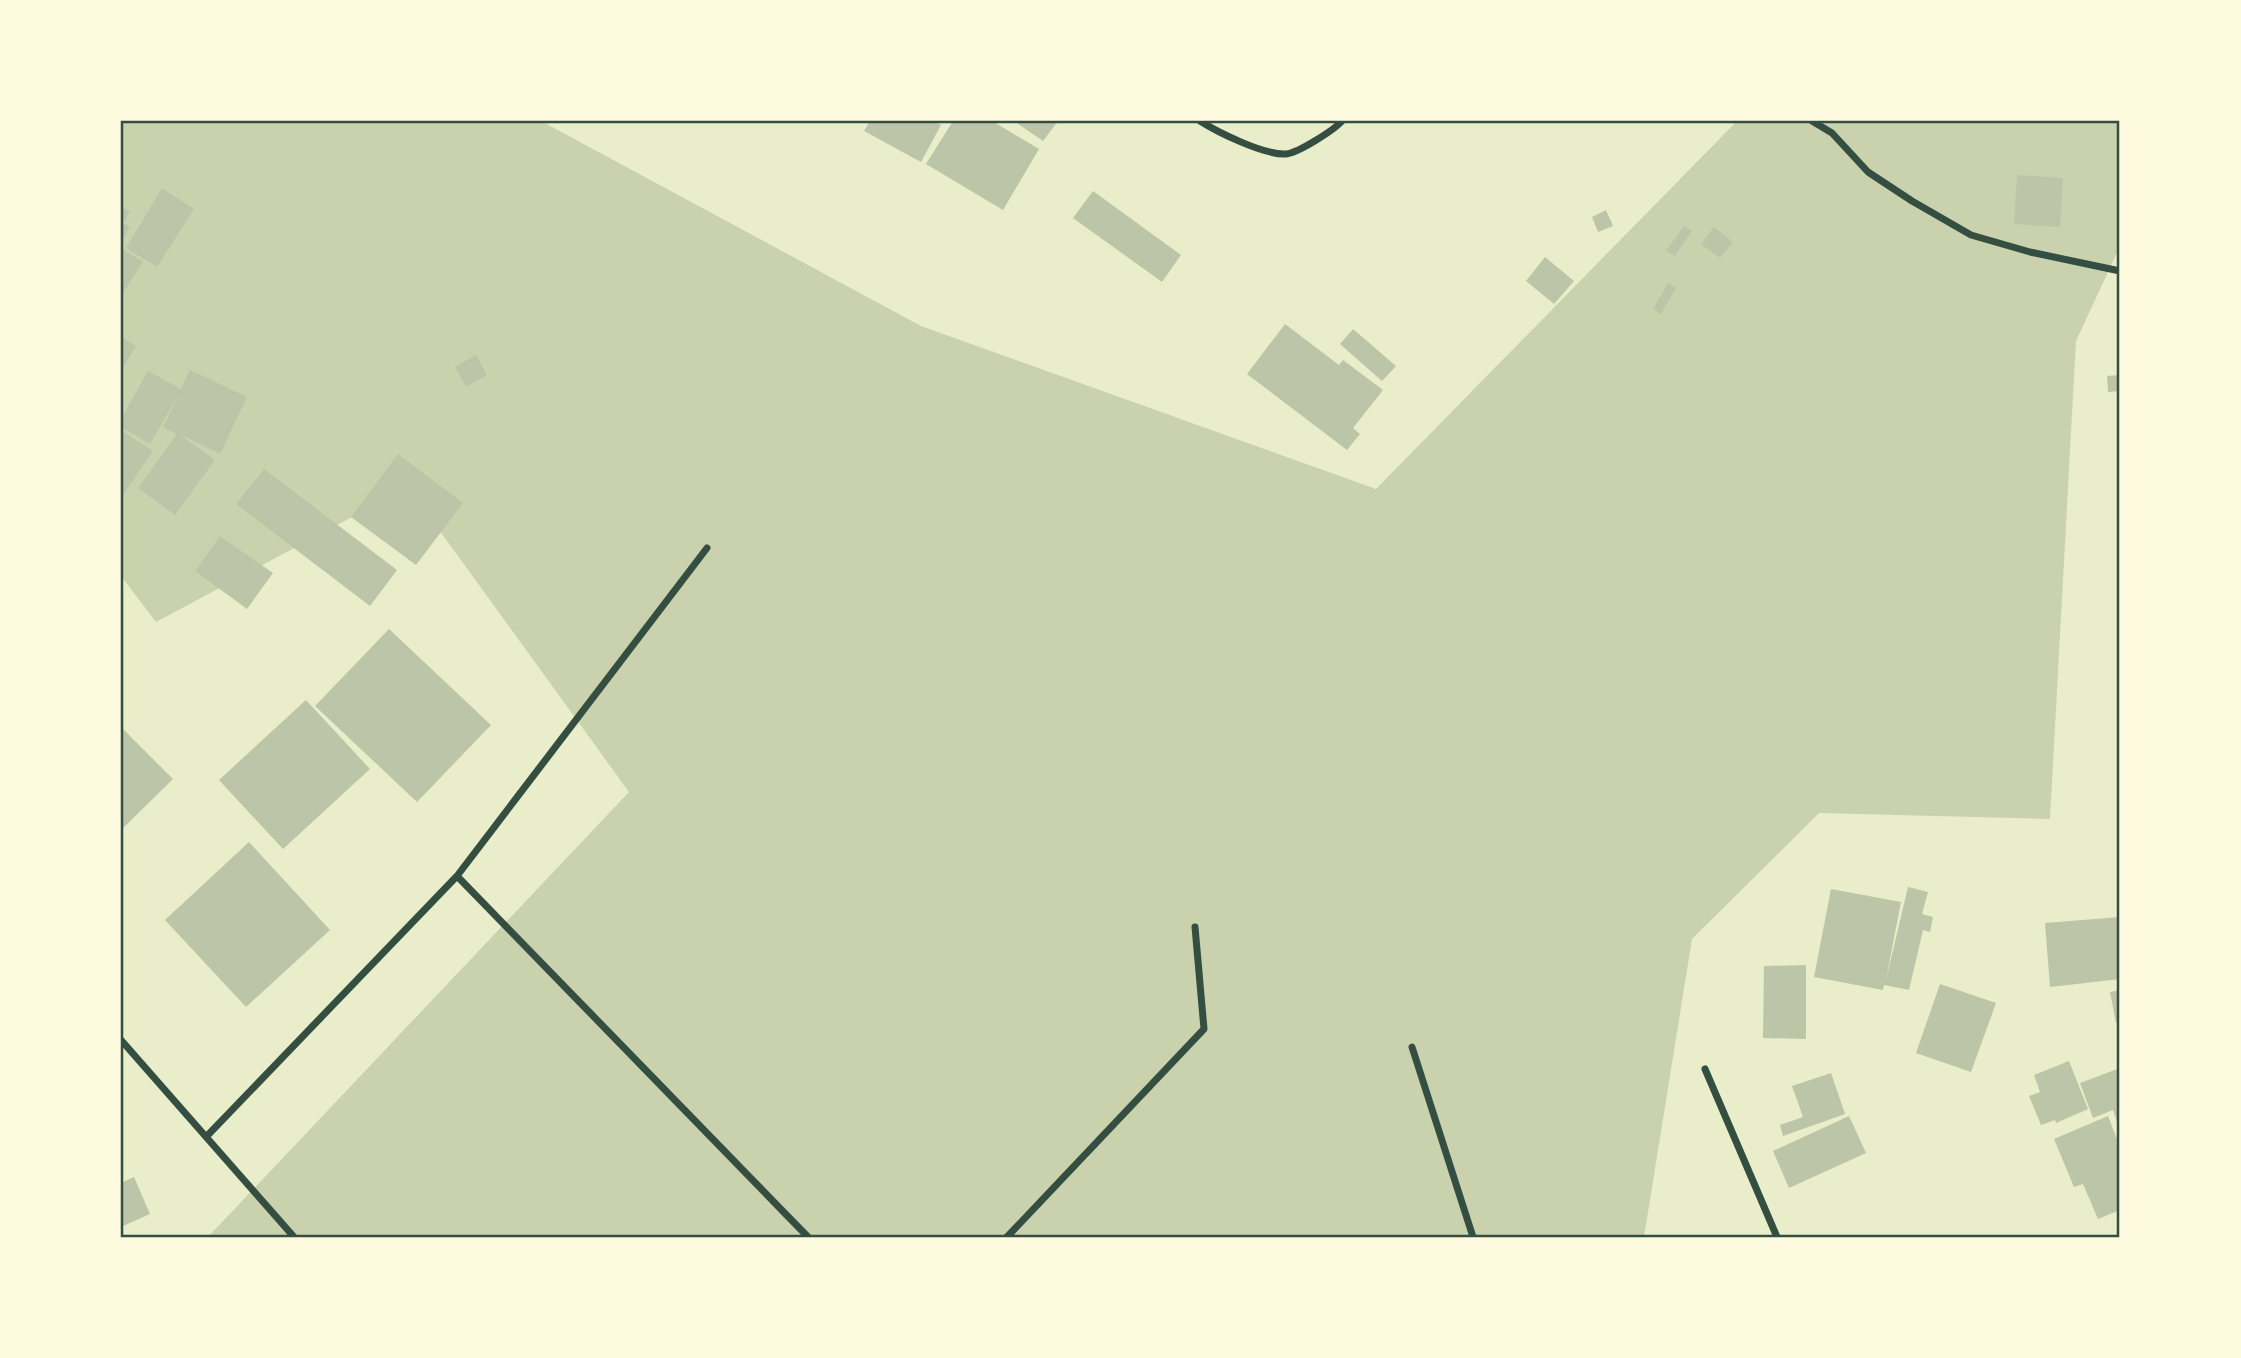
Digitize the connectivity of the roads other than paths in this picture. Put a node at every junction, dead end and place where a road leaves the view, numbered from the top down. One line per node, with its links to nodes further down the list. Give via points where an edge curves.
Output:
1 (1200, 121): 2 (street, via 1257,148 1288,154)
2 (1342, 121)
3 (1812, 121): 4 (street, via 1832,133 1868,172 1971,235)
4 (2120, 271)
5 (707, 548): 6 (street)
6 (457, 876): 11 (street); 13 (street)
7 (1195, 927): 14 (street, via 1205,1029)
8 (121, 1040): 11 (street)
9 (1412, 1047): 15 (street)
10 (1705, 1069): 16 (street)
11 (206, 1137): 12 (street)
12 (294, 1237)
13 (808, 1237)
14 (1007, 1237)
15 (1473, 1237)
16 (1777, 1237)

